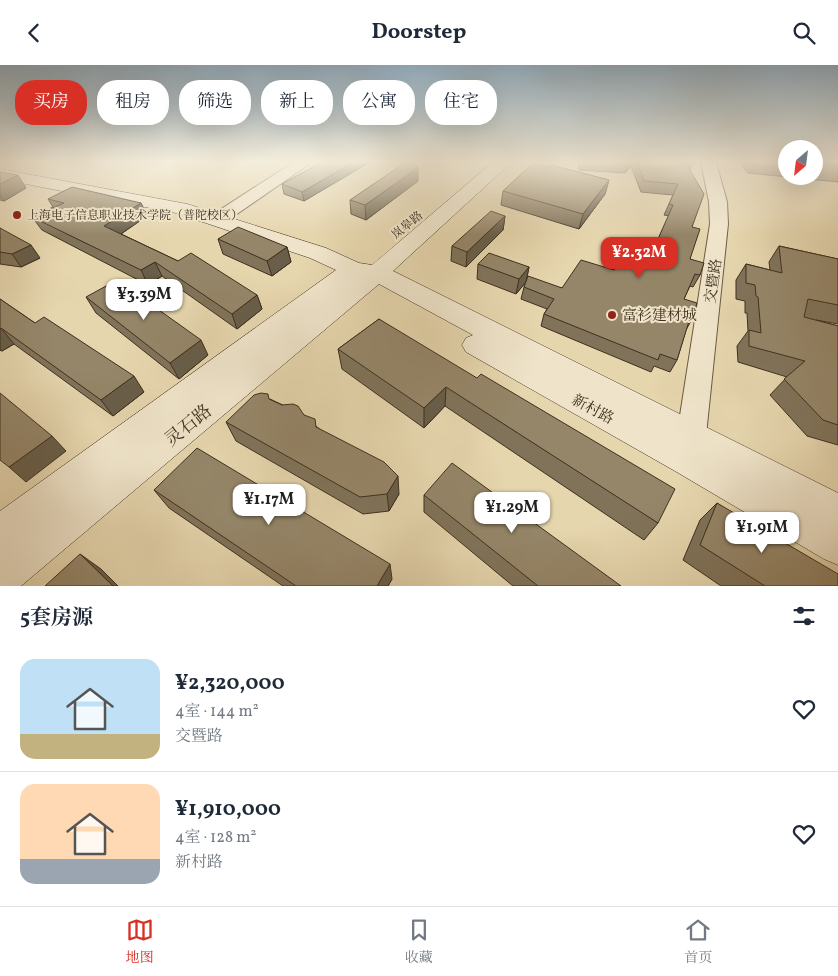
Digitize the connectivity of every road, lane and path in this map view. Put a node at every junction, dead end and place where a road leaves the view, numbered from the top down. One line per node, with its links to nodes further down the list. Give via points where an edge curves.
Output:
1 (68, 186): 6 (main road, 新村路, via 165,204)
2 (268, 186): 6 (street)
3 (458, 186): 7 (main road, 岚皋路)
4 (474, 186): 7 (main road, 岚皋路)
5 (714, 186): 8 (street, 交暨路, via 719,224)
6 (218, 219): 7 (main road, 新村路, via 318,253)
7 (364, 276): 8 (main road, 新村路); 10 (main road, 灵石路); 12 (main road, 灵石路)
8 (690, 448): 9 (main road, 新村路); 11 (main road, 新村路)
9 (838, 513)
10 (0, 536)
11 (838, 545)
12 (0, 577)

